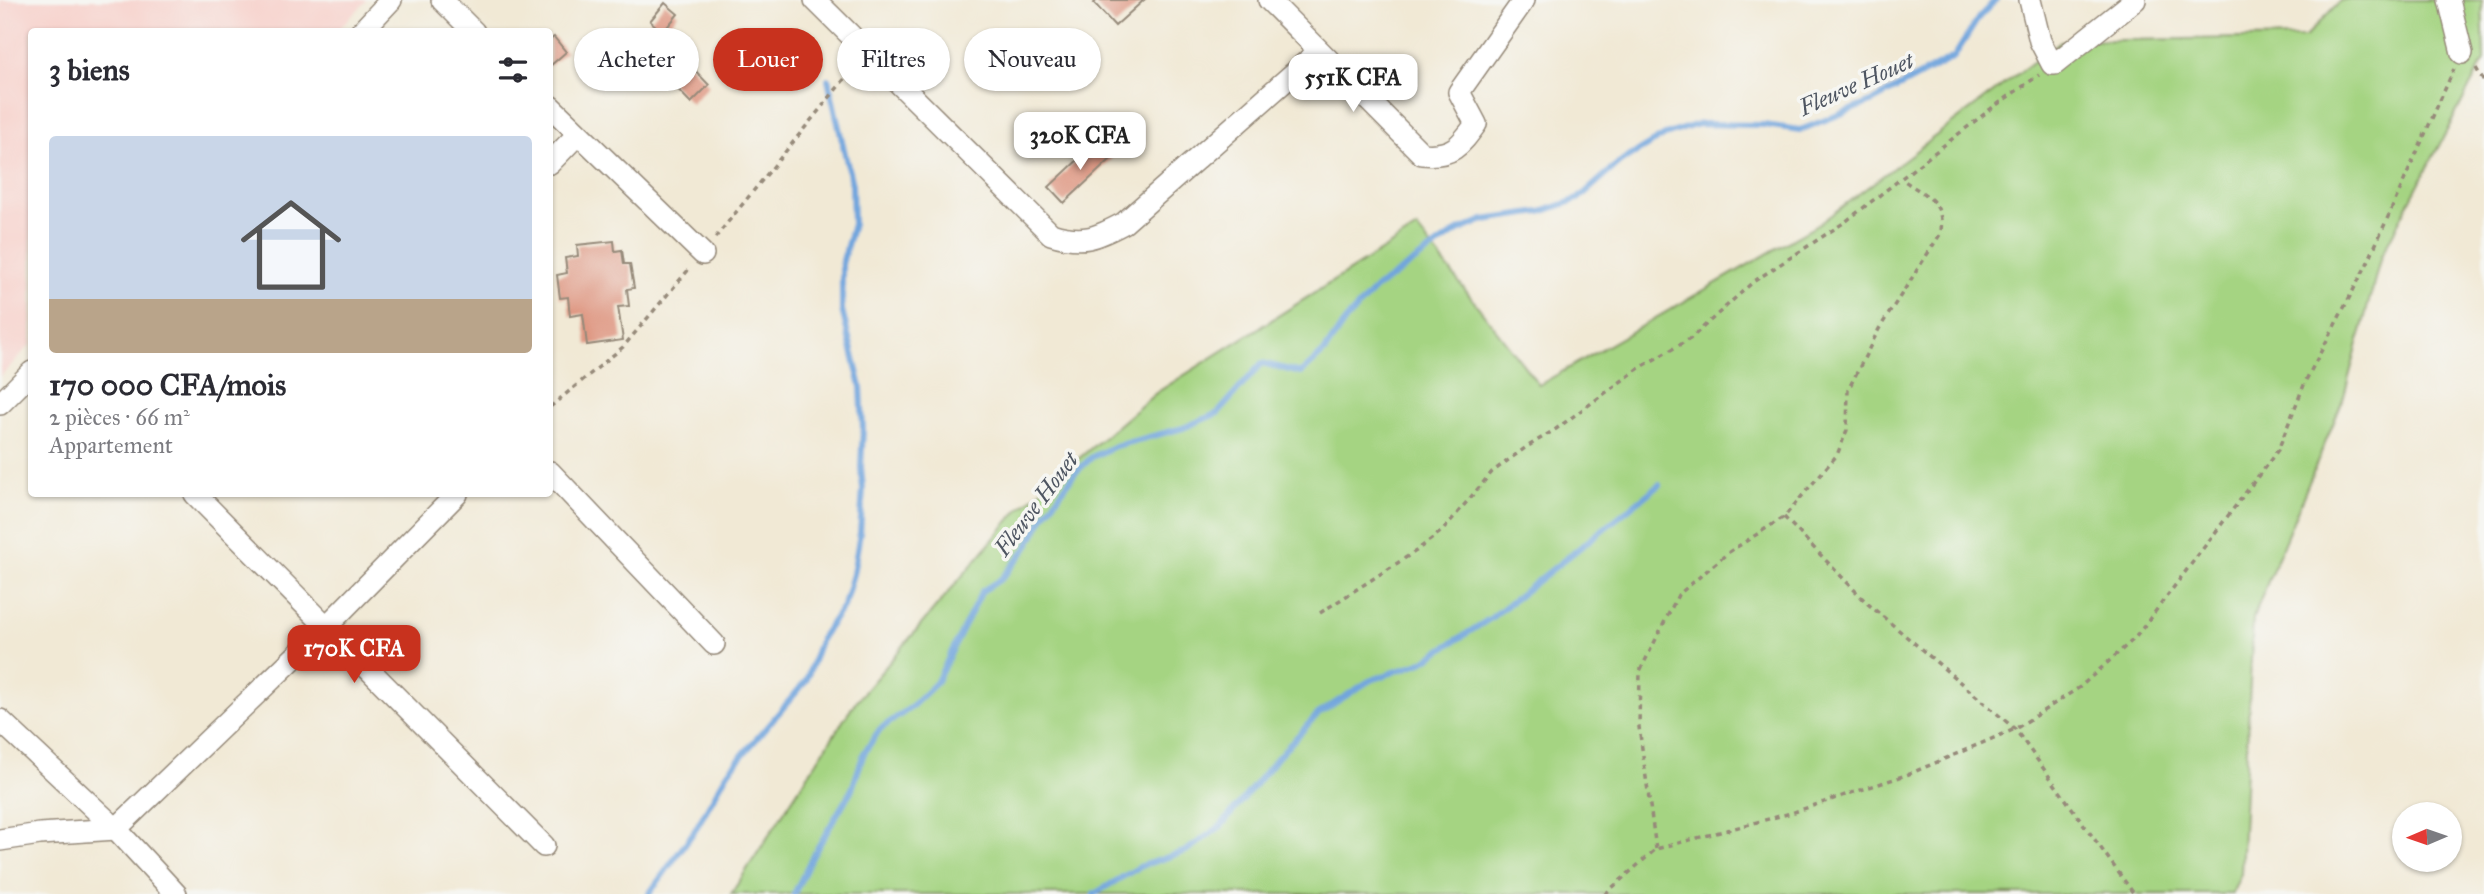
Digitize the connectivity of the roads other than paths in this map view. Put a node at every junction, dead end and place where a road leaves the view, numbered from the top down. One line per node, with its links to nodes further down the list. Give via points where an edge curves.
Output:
1 (391, 0): 9 (street)
2 (442, 0): 10 (street)
3 (814, 0): 11 (street, via 1051,234 1069,240 1098,237 1124,223)
4 (1269, 0): 11 (street)
5 (1524, 0): 11 (street, via 1458,92 1476,124 1459,148 1450,152 1422,154)
6 (2030, 0): 7 (street, via 2040,41 2055,64)
7 (2135, 0)
8 (2449, 0): 12 (street)
9 (365, 28)
10 (470, 28)
11 (1320, 51)
12 (2462, 53)
13 (553, 109): 14 (street)
14 (578, 134): 15 (street); 16 (street)
15 (553, 160)
16 (703, 254)
17 (28, 376): 18 (street)
18 (0, 404)
19 (553, 475): 23 (street)
20 (198, 497): 22 (street)
21 (454, 497): 22 (street)
22 (326, 627): 25 (street); 27 (street)
23 (714, 645)
24 (0, 720): 25 (street)
25 (116, 830): 26 (street); 28 (street)
26 (0, 840)
27 (544, 846)
28 (176, 894)

